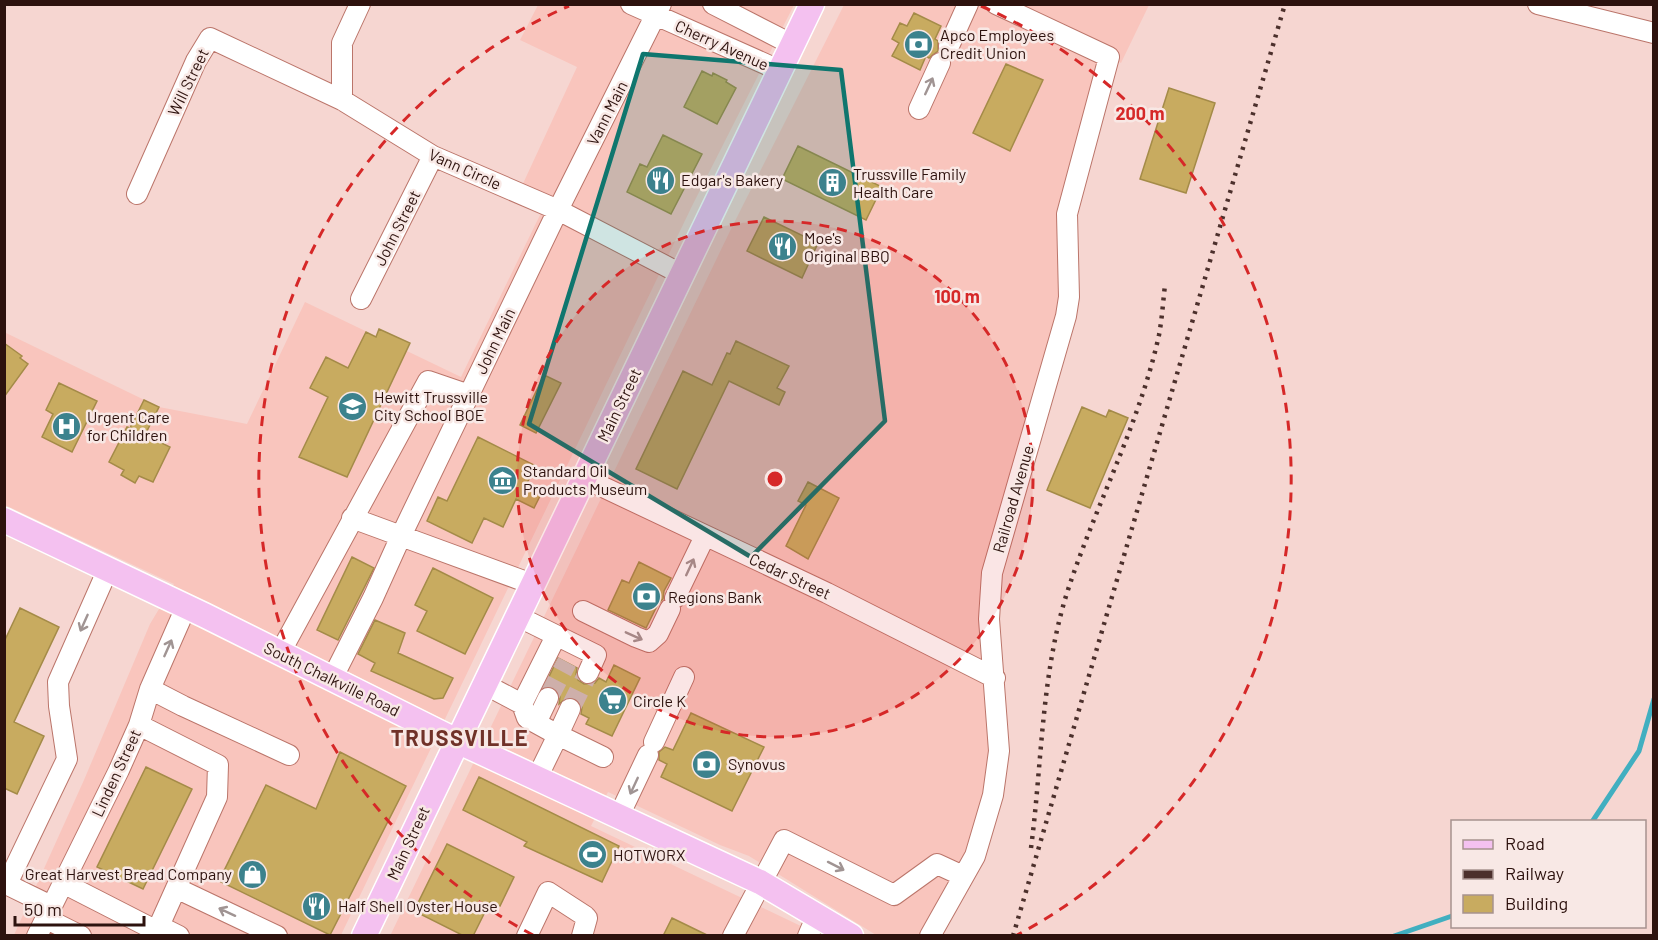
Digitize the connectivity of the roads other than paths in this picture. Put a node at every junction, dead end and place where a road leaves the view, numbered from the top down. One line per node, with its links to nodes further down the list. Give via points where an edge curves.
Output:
1 (360, 4): 12 (street, via 342,43)
2 (631, 4): 8 (street, Cherry Avenue)
3 (713, 4): 10 (street)
4 (812, 4): 10 (main road, Main Street)
5 (968, 4): 13 (street, one-way to 5)
6 (996, 4): 34 (street, Railroad Avenue, via 1109,57 1067,214 1066,316 992,573 989,619)
7 (1538, 4): 9 (street)
8 (659, 10): 11 (street, Cherry Avenue); 16 (street, Vann Main)
9 (1653, 33)
10 (794, 45): 11 (main road, Main Street)
11 (781, 71): 17 (main road, Main Street)
12 (342, 100): 14 (street, Vann Circle); 15 (street, Will Street, via 210,38)
13 (919, 109)
14 (433, 156): 16 (street, Vann Circle); 18 (street, John Street)
15 (137, 194)
16 (558, 210): 17 (street, Vann Circle); 19 (street, John Main)
17 (681, 274): 20 (main road, Main Street)
18 (361, 299)
19 (469, 395): 21 (street, via 428,381); 23 (street, John Main)
20 (584, 478): 24 (street, Cedar Street); 26 (main road, Main Street)
21 (352, 518): 23 (street); 31 (street)
22 (4, 520): 25 (main road, South Chalkville Road)
23 (401, 536): 26 (street); 35 (street, John Main)
24 (705, 536): 28 (street, one-way to 24, via 649,642 658,634); 34 (street, Cedar Street)
25 (108, 569): 27 (main road, South Chalkville Road); 51 (street, one-way to 51, via 58,681 67,759)
26 (532, 584): 29 (main road, Main Street)
27 (186, 607): 31 (main road, South Chalkville Road); 37 (street, Linden Street, one-way to 27)
28 (583, 611)
29 (517, 616): 30 (street); 36 (main road, Main Street)
30 (556, 636): 32 (street, via 571,654 596,655); 39 (street)
31 (280, 653): 35 (main road, South Chalkville Road)
32 (588, 673)
33 (684, 677): 48 (street, one-way to 48)
34 (995, 678): 49 (street, Railroad Avenue, via 999,751 993,795 975,856)
35 (332, 679): 44 (main road, South Chalkville Road)
36 (484, 684): 39 (street); 44 (main road, Main Street)
37 (150, 689): 42 (street, Linden Street); 45 (street)
38 (549, 698): 41 (street)
39 (522, 704): 41 (street, via 526,718)
40 (570, 709): 43 (street)
41 (536, 723): 43 (street)
42 (139, 725): 52 (street, Linden Street); 53 (street, via 218,765 217,797)
43 (558, 735): 46 (street); 47 (street)
44 (456, 741): 47 (main road, South Chalkville Road); 60 (main road, Main Street)
45 (290, 756)
46 (603, 757)
47 (537, 778): 48 (main road, South Chalkville Road)
48 (620, 816): 50 (main road, South Chalkville Road)
49 (963, 876): 50 (street, one-way to 49, via 784,840 894,895 937,864); 65 (street, Railroad Avenue)
50 (760, 882): 55 (main road, South Chalkville Road); 63 (street)
51 (6, 884): 54 (street)
52 (63, 884): 54 (street, Linden Street); 56 (street, via 149,927)
53 (177, 888): 56 (street); 59 (street, one-way to 53)
54 (44, 920): 57 (street)
55 (812, 925): 64 (main road, South Chalkville Road)
56 (159, 926): 58 (street)
57 (81, 936)
58 (179, 936)
59 (277, 936)
60 (364, 936)
61 (527, 936): 62 (street, via 548,892 587,918)
62 (582, 936)
63 (733, 936)
64 (851, 936)
65 (930, 936)

